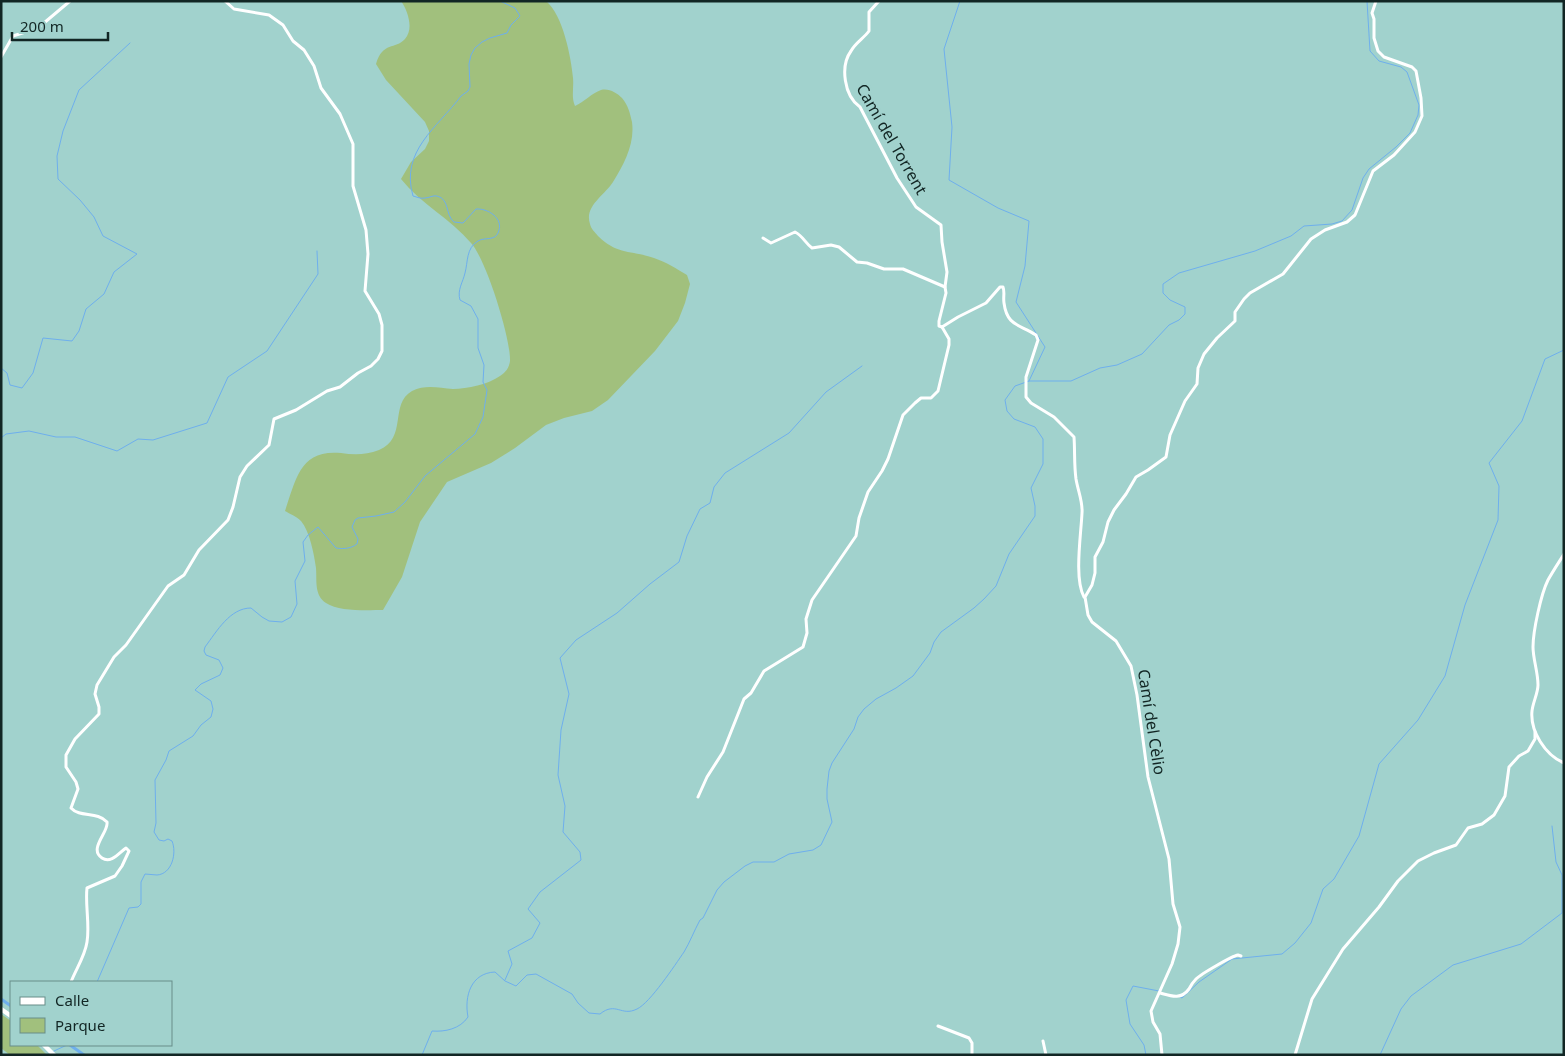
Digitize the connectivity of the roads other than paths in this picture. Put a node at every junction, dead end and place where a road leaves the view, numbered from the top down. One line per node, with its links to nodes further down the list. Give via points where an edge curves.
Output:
1 (70, 1): 5 (street, via 38,28 13,36)
2 (225, 1): 15 (street, via 234,9 269,15 283,25 314,66 321,88 338,112 351,140 353,186 366,230 365,288 379,314 383,348 371,366 340,387 274,419 269,445 240,477 228,520 199,550 184,575 168,586 114,657 97,685 95,696 99,714 75,739 66,755 66,767 78,789 71,808 107,822 107,829 97,846 102,859 113,858 126,848 129,851 115,876 87,888 88,940)
3 (879, 1): 7 (street, Camí del Torrent, via 870,12 869,31 846,60 847,88 916,208 941,224 947,272)
4 (1376, 1): 10 (street, via 1372,13 1375,45 1384,57 1416,71 1422,109 1419,126 1394,155 1373,171 1355,215 1347,222 1317,234 1283,274 1250,293 1235,312 1235,322 1204,354 1198,368 1197,384 1185,401 1170,435 1166,457 1136,477 1108,522 1094,560 1092,585)
5 (1, 57)
6 (763, 238): 7 (street, via 771,243 795,232 801,234 812,248 839,247 857,262 884,269 903,269)
7 (945, 287): 8 (street, via 939,321)
8 (942, 327): 10 (street, Camí del Cèlio, via 986,303 1000,287 1005,289 1004,304 1012,323 1036,335 1038,340 1026,378 1026,397 1054,417 1074,437 1082,513 1080,589); 13 (street, via 949,345 938,391 931,398 922,398 914,403 903,415 888,459 868,492 856,536 812,600 803,647 764,671 744,699 723,752)
9 (1564, 554): 11 (street, via 1547,581 1534,631 1533,649 1538,669 1532,712)
10 (1085, 598): 16 (street, Camí del Cèlio, via 1092,622 1116,641 1131,666 1148,777 1169,859 1173,904 1180,927 1174,958)
11 (1535, 732): 12 (street, via 1550,754); 24 (street, via 1528,751 1509,767 1505,796 1494,815 1482,824 1468,828 1456,845 1418,861 1343,949 1312,998)
12 (1564, 763)
13 (698, 797)
14 (1241, 956): 16 (street, via 1232,956 1195,979 1185,994 1178,997)
15 (72, 981)
16 (1160, 993): 23 (street, Camí del Cèlio, via 1151,1018 1160,1034)
17 (938, 1026): 21 (street, via 968,1038 972,1043)
18 (1043, 1041): 22 (street)
19 (46, 1047): 20 (street)
20 (54, 1055)
21 (972, 1055)
22 (1046, 1055)
23 (1162, 1055)
24 (1295, 1055)

